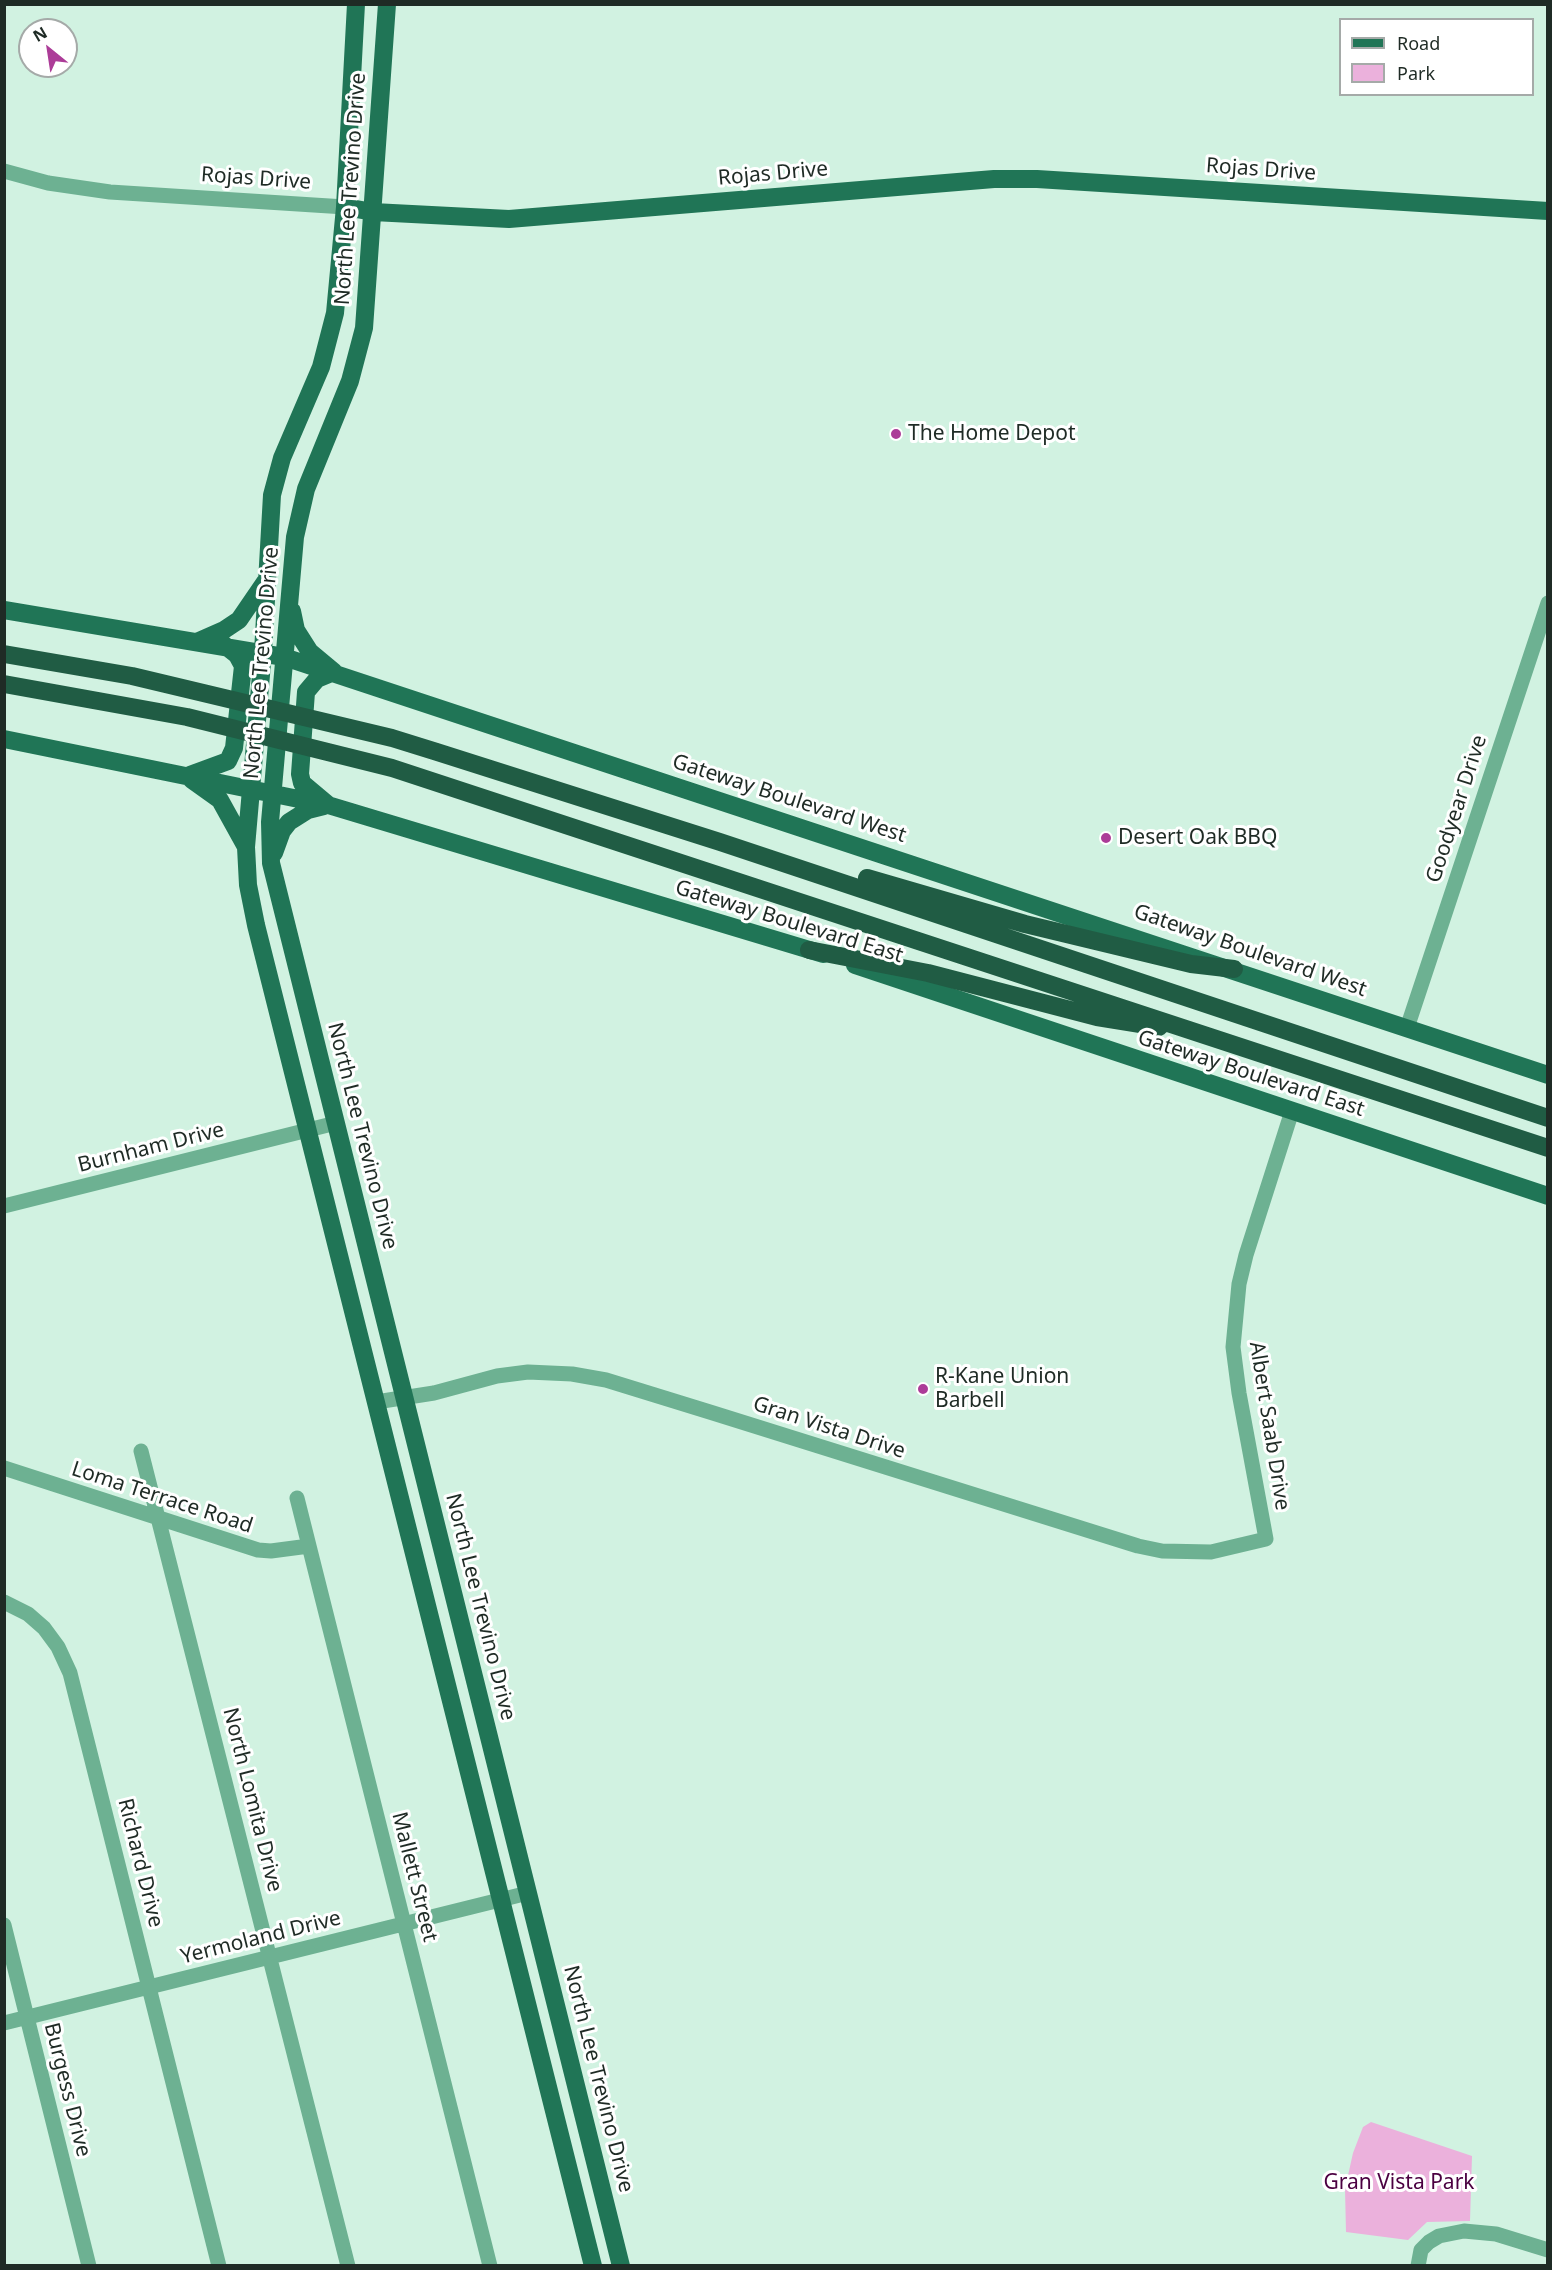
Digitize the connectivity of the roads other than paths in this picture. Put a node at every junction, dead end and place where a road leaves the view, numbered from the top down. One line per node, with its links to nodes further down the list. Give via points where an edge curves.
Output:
1 (356, 4): 4 (main road, North Lee Trevino Drive)
2 (387, 4): 6 (main road, North Lee Trevino Drive)
3 (4, 171): 4 (street, Rojas Drive, via 48,183 110,192)
4 (345, 207): 6 (main road, Rojas Drive); 7 (main road, North Lee Trevino Drive, via 335,312 321,366 276,475)
5 (1548, 211): 6 (main road, Rojas Drive, via 994,179 509,219)
6 (373, 213): 8 (main road, North Lee Trevino Drive, via 364,328 350,381 306,489)
7 (266, 580): 11 (main road, via 239,620); 14 (main road, North Lee Trevino Drive)
8 (290, 585): 15 (main road, North Lee Trevino Drive); 16 (main road, via 296,630 310,652)
9 (1548, 603): 28 (street, Goodyear Drive)
10 (4, 610): 11 (main road, Gateway Boulevard West)
11 (198, 641): 12 (main road, Gateway Boulevard West)
12 (223, 644): 14 (main road, Gateway Boulevard West); 19 (main road, via 243,666 234,748 228,761)
13 (4, 654): 23 (highway, via 132,676 392,738)
14 (263, 658): 15 (main road, Gateway Boulevard West); 20 (main road, North Lee Trevino Drive)
15 (284, 664): 16 (main road, Gateway Boulevard West); 21 (main road, North Lee Trevino Drive)
16 (334, 672): 22 (main road, via 317,679 306,692 300,774 302,783); 27 (main road, Gateway Boulevard West)
17 (4, 684): 29 (highway, via 187,717 392,768)
18 (4, 739): 19 (main road, Gateway Boulevard East)
19 (185, 776): 20 (main road, Gateway Boulevard East); 24 (main road, via 220,800)
20 (250, 790): 21 (main road, Gateway Boulevard East); 24 (main road, North Lee Trevino Drive)
21 (273, 793): 22 (main road, Gateway Boulevard East); 25 (main road, North Lee Trevino Drive)
22 (328, 805): 25 (main road, via 308,810 289,822); 26 (main road, Gateway Boulevard East)
23 (720, 842): 27 (highway, via 816,863 1025,924 1191,964); 32 (highway)
24 (246, 847): 34 (main road, North Lee Trevino Drive, via 256,925)
25 (271, 863): 33 (main road, North Lee Trevino Drive)
26 (809, 950): 29 (highway, via 928,973 1097,1017); 31 (main road, Gateway Boulevard East)
27 (1234, 969): 28 (main road, Gateway Boulevard West)
28 (1407, 1028): 30 (main road, Gateway Boulevard West)
29 (1195, 1030): 35 (highway)
30 (1548, 1075)
31 (1292, 1112): 36 (main road, Gateway Boulevard East); 44 (street, Albert Saab Drive, via 1246,1256 1233,1347)
32 (1548, 1119)
33 (336, 1123): 34 (street, Burnham Drive); 38 (main road, North Lee Trevino Drive)
34 (308, 1130): 37 (street, Burnham Drive); 39 (main road, North Lee Trevino Drive)
35 (1548, 1148)
36 (1548, 1196)
37 (4, 1206)
38 (405, 1398): 39 (street, Gran Vista Drive); 44 (street, Gran Vista Drive, via 497,1376 528,1372 572,1374 606,1380 1138,1546 1162,1551 1211,1552); 47 (main road, North Lee Trevino Drive)
39 (376, 1402): 48 (main road, North Lee Trevino Drive)
40 (141, 1450): 43 (street, North Lomita Drive)
41 (4, 1468): 43 (street, Loma Terrace Road)
42 (297, 1498): 45 (street, Mallett Street)
43 (158, 1519): 45 (street, Loma Terrace Road, via 258,1550); 51 (street, North Lomita Drive)
44 (1266, 1539)
45 (309, 1546): 49 (street, Mallett Street)
46 (4, 1602): 52 (street, Richard Drive, via 28,1614 44,1628 70,1673)
47 (528, 1893): 48 (street, Yermoland Drive); 61 (main road, North Lee Trevino Drive)
48 (502, 1899): 49 (street, Yermoland Drive); 60 (main road, North Lee Trevino Drive)
49 (404, 1924): 51 (street, Yermoland Drive); 59 (street, Mallett Street)
50 (4, 1925): 53 (street, Burgess Drive)
51 (271, 1957): 52 (street, Yermoland Drive); 58 (street, North Lomita Drive)
52 (149, 1987): 53 (street, Yermoland Drive); 57 (street, Richard Drive)
53 (28, 2017): 54 (street, Yermoland Drive); 56 (street, Burgess Drive)
54 (4, 2023)
55 (1548, 2250): 62 (street, via 1481,2231 1439,2236 1421,2250)
56 (89, 2265)
57 (219, 2265)
58 (348, 2265)
59 (490, 2265)
60 (593, 2265)
61 (621, 2265)
62 (1418, 2265)

